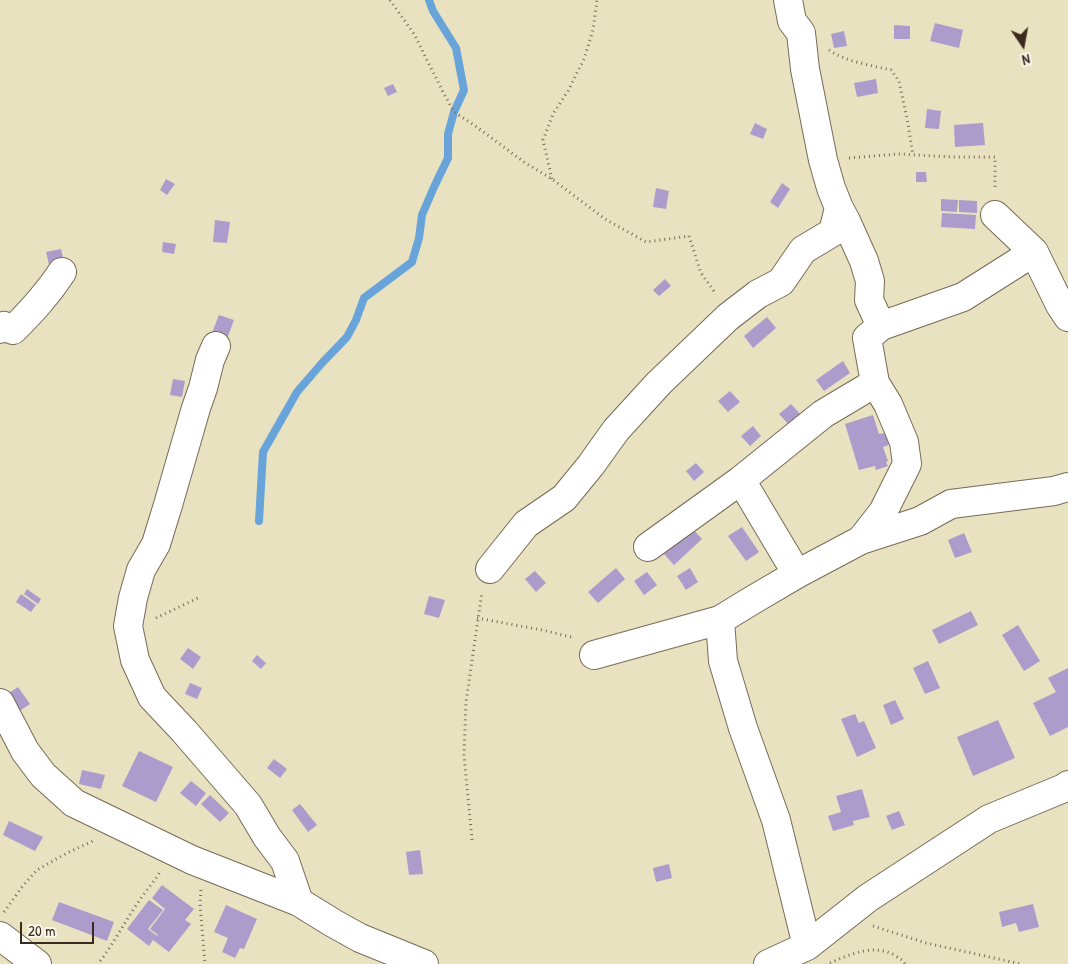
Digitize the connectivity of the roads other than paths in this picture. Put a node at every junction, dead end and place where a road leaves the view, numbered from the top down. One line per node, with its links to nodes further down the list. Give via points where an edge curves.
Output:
1 (788, 0): 2 (street, via 792,21 802,33 805,69 823,160)
2 (839, 208): 7 (street, via 864,261 870,281 869,300); 15 (street, via 833,232 803,250 781,282 758,294 728,317 659,383 616,430 564,498 526,524)
3 (995, 215): 4 (street)
4 (1034, 252): 6 (street); 7 (street, via 963,297)
5 (62, 272): 8 (street, via 50,291 12,330 4,326)
6 (1068, 317)
7 (880, 326): 10 (street, via 868,338)
8 (0, 329)
9 (216, 346): 21 (street, via 156,544 141,570 128,626 135,660 152,697 248,805 285,861)
10 (875, 383): 11 (street, via 823,414); 13 (street, via 904,442 907,464 883,512)
11 (741, 480): 14 (street); 16 (street)
12 (1068, 487): 13 (street, via 951,504 920,521)
13 (862, 540): 16 (street)
14 (648, 547)
15 (490, 569)
16 (797, 574): 17 (street)
17 (720, 620): 18 (street); 23 (street, via 723,661 776,820)
18 (594, 655)
19 (0, 703): 21 (street, via 25,751 43,775 74,802 182,855)
20 (1068, 785): 23 (street, via 989,820 868,898)
21 (299, 902): 25 (street, via 360,938)
22 (0, 936): 24 (street)
23 (807, 946): 26 (street)
24 (37, 964)
25 (424, 964)
26 (768, 964)

